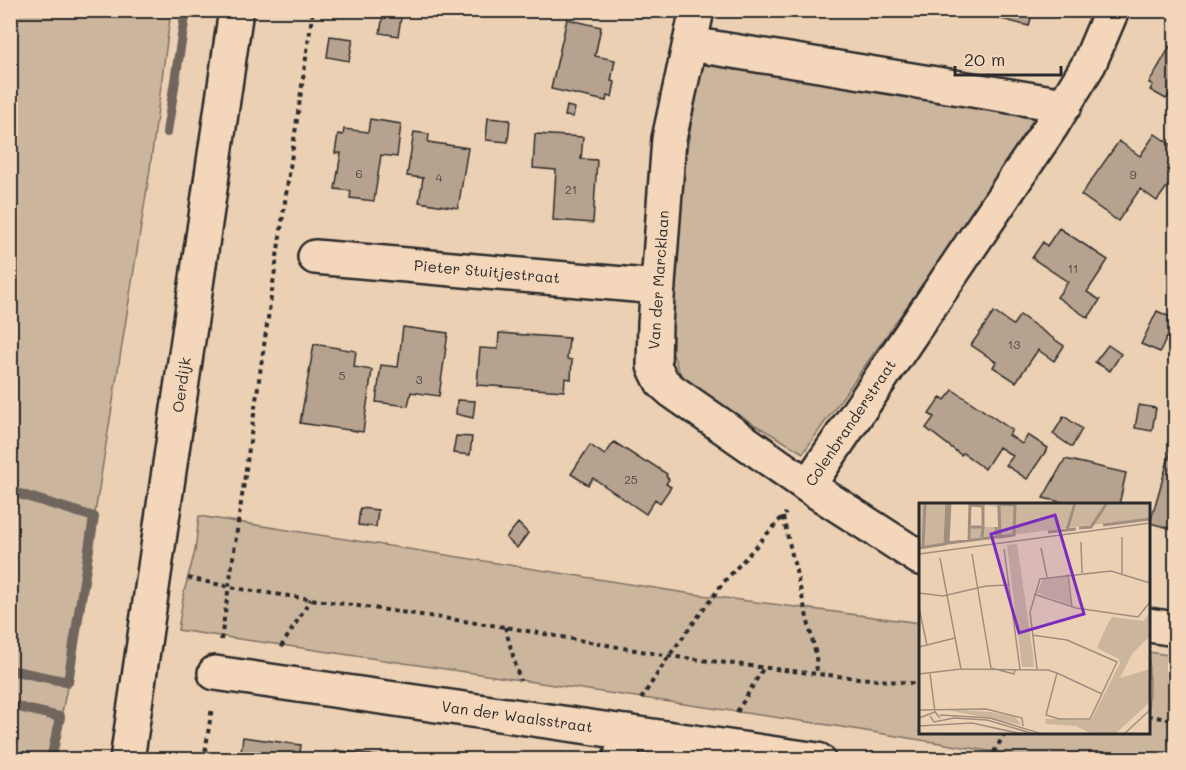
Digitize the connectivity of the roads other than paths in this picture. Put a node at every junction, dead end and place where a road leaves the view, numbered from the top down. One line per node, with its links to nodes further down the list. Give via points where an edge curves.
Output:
1 (236, 10): 14 (street, Oerdijk)
2 (697, 10): 4 (street, Van der Marcklaan)
3 (1112, 10): 5 (street, Colenbranderstraat, via 1089,64)
4 (690, 44): 5 (street); 7 (street, Van der Marcklaan, via 669,139)
5 (1065, 105): 8 (street, Colenbranderstraat)
6 (315, 257): 7 (street, Pieter Stuitjestraat)
7 (658, 287): 8 (street, Van der Marcklaan, via 654,366 662,382)
8 (808, 486): 9 (street, Van der Marcklaan)
9 (919, 557)
10 (1150, 625): 11 (street)
11 (1176, 629)
12 (215, 673): 13 (street, Van der Waalsstraat, via 530,719)
13 (623, 746): 15 (street, Van der Waalsstraat, via 717,745)
14 (127, 759)
15 (818, 759)

